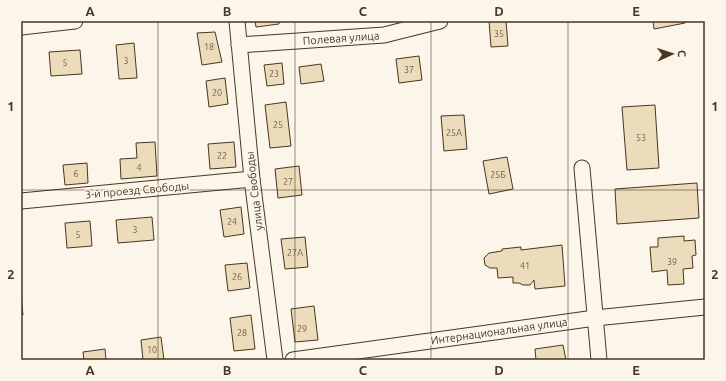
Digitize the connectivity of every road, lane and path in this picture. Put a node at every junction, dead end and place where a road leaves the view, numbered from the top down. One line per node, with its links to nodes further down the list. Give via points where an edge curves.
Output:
1 (75, 21): 4 (street)
2 (237, 21): 5 (street, улица Свободы)
3 (440, 21): 5 (street, Полевая улица, via 384,35)
4 (21, 27)
5 (239, 45): 7 (street, улица Свободы)
6 (582, 168): 10 (street)
7 (252, 178): 8 (street, 3-й проезд Свободы); 11 (street, улица Свободы)
8 (21, 201)
9 (705, 307): 10 (street, Интернациональная улица)
10 (595, 318): 12 (street, Интернациональная улица); 13 (street)
11 (275, 360)
12 (294, 360)
13 (599, 360)

